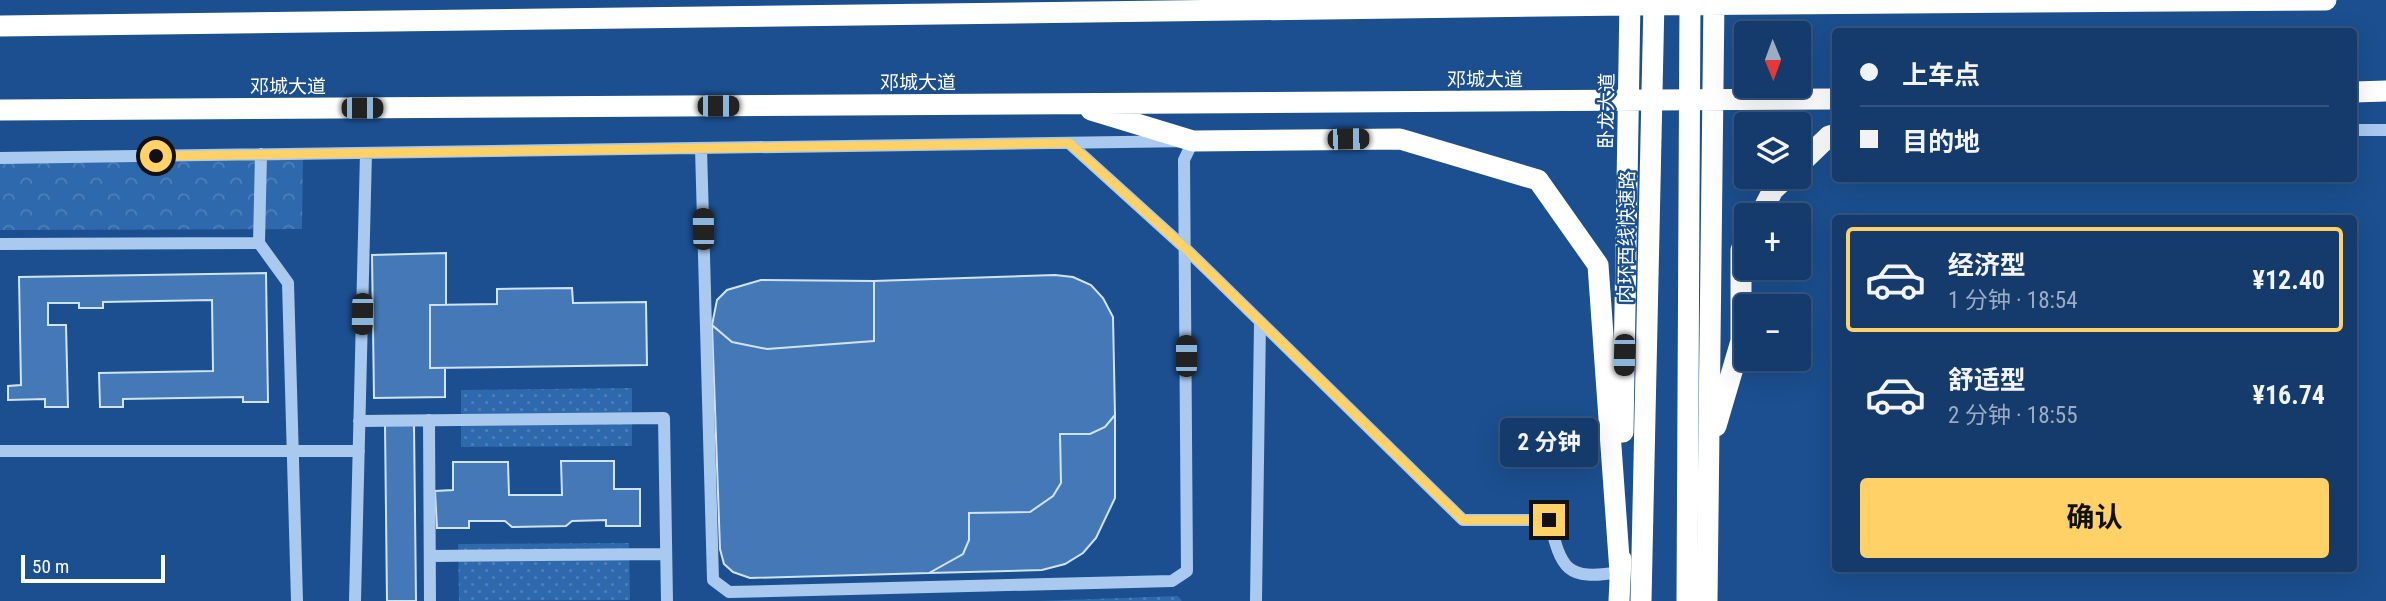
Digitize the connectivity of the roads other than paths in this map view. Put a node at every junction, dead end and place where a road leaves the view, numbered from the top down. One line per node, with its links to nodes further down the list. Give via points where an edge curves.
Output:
1 (1654, 0): 46 (highway, 内环西线快速路, bridge)
2 (1690, 0): 47 (highway, bridge)
3 (2297, 0): 4 (highway); 6 (highway)
4 (2326, 0)
5 (1630, 2): 6 (highway); 7 (highway); 12 (highway, 卧龙大道)
6 (1714, 2): 13 (highway)
7 (1433, 4): 8 (highway)
8 (0, 26)
9 (2386, 91): 10 (highway)
10 (2357, 92)
11 (1832, 99): 13 (highway, 邓城大道)
12 (1629, 101): 13 (highway, 邓城大道); 14 (highway, 邓城大道); 39 (highway, 卧龙大道)
13 (1711, 101): 33 (highway)
14 (1070, 104): 15 (highway, 邓城大道); 19 (highway)
15 (0, 110)
16 (2357, 130): 17 (street)
17 (2386, 130)
18 (1832, 137): 24 (highway)
19 (1193, 141): 20 (street); 28 (street, via 1184,160); 39 (highway, via 1400,139 1538,180 1598,265)
20 (1069, 143): 21 (street); 28 (street)
21 (701, 148): 22 (street); 28 (street, via 713,580 729,592 1172,581 1188,571)
22 (366, 153): 23 (street); 32 (street)
23 (261, 154): 25 (street); 26 (street)
24 (1811, 155)
25 (0, 158)
26 (259, 243): 27 (street); 34 (street, via 288,283)
27 (0, 244)
28 (1185, 248): 30 (street)
29 (1741, 280): 33 (highway, via 1741,341)
30 (1260, 322): 39 (street, via 1463,520 1549,520 1559,559 1572,571 1595,576); 44 (street)
31 (429, 420): 32 (street); 37 (street, via 664,418); 38 (street)
32 (359, 421): 36 (street)
33 (1709, 448): 48 (highway)
34 (292, 450): 35 (street); 36 (street); 40 (street)
35 (0, 451)
36 (359, 451): 41 (street)
37 (666, 554): 38 (street); 43 (street)
38 (430, 556): 42 (street)
39 (1620, 572): 45 (highway, 卧龙大道)
40 (297, 601)
41 (355, 601)
42 (430, 601)
43 (667, 601)
44 (1256, 601)
45 (1619, 601)
46 (1641, 601)
47 (1687, 601)
48 (1707, 601)

